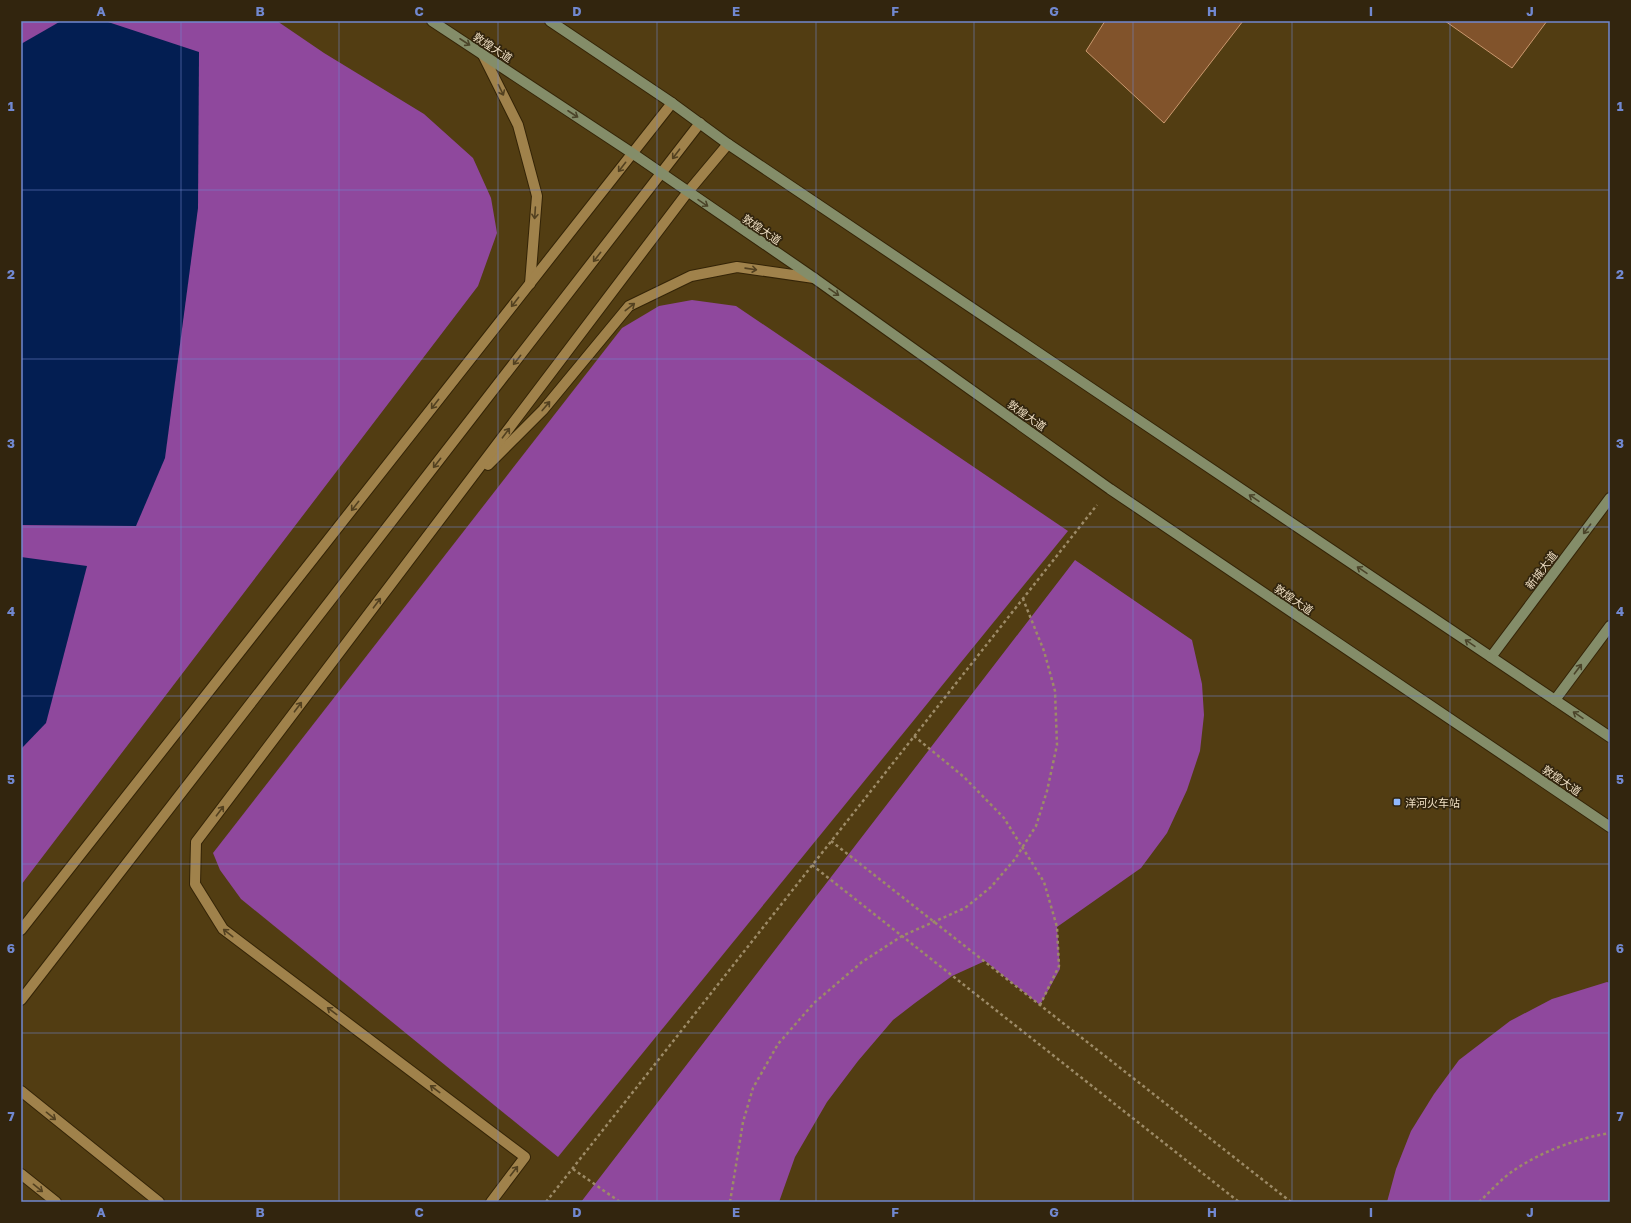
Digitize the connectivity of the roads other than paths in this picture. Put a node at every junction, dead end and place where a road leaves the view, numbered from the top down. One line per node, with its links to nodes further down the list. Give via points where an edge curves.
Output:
1 (432, 21): 3 (main road, 敦煌大道, one-way to 3)
2 (550, 21): 4 (main road)
3 (483, 55): 7 (main road, 敦煌大道, one-way to 7); 11 (lane, one-way to 11, via 518,125 536,196)
4 (672, 103): 5 (main road); 7 (lane)
5 (700, 123): 6 (main road); 8 (lane, one-way to 8)
6 (728, 144): 9 (lane); 15 (main road, one-way to 6)
7 (632, 153): 8 (main road, 敦煌大道); 11 (lane, one-way to 11)
8 (661, 174): 9 (main road, 敦煌大道); 20 (lane, one-way to 20)
9 (688, 192): 10 (main road, 敦煌大道, one-way to 10); 12 (lane, one-way to 9)
10 (814, 278): 12 (lane, one-way to 10, via 543,410 629,306 690,276 737,267); 18 (main road, 敦煌大道, one-way to 18, via 1110,489)
11 (530, 284): 19 (lane, one-way to 19)
12 (460, 493): 25 (lane, one-way to 12, via 525,1157 223,929 195,884 196,842)
13 (1610, 498): 15 (main road, 新城大道, one-way to 15)
14 (1610, 626): 16 (main road, one-way to 14)
15 (1491, 657): 16 (main road)
16 (1555, 700): 17 (main road, one-way to 16)
17 (1610, 737)
18 (1610, 827)
19 (21, 930)
20 (21, 1000)
21 (21, 1091): 24 (lane, one-way to 24)
22 (21, 1174): 23 (lane, one-way to 23)
23 (56, 1202)
24 (159, 1202)
25 (491, 1202)

